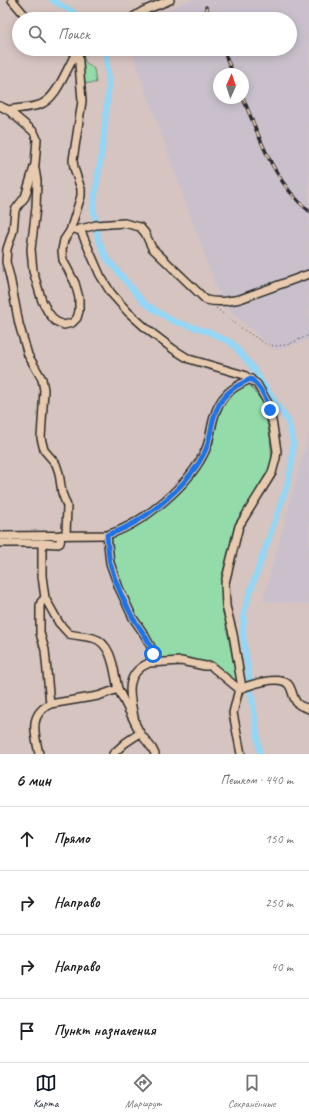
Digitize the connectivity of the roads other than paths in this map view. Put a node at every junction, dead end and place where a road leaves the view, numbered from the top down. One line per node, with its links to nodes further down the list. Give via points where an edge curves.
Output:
1 (12, 0): 3 (lane)
2 (170, 0): 4 (lane)
3 (22, 12)
4 (141, 12)
5 (73, 56): 8 (lane, via 49,100 40,105)
6 (77, 56): 11 (lane, via 82,101 73,160 81,196)
7 (0, 106): 8 (lane)
8 (8, 110): 9 (lane, via 36,136)
9 (35, 164): 11 (lane, via 37,181 31,249 32,271 48,312 55,321 64,325 72,323 79,311 75,283 63,260 64,240); 12 (lane, via 25,197 15,210 12,235)
10 (80, 229): 11 (lane); 13 (lane, via 101,224 124,223 140,227 152,248 206,300 216,302 240,298); 14 (lane, via 100,275 111,293 148,330 189,359 238,372)
11 (70, 231)
12 (3, 249): 15 (lane, via 28,355 44,386 41,438 44,450 56,464 67,506)
13 (309, 274)
14 (251, 379): 16 (lane, via 235,386 218,406 206,449 186,480 167,500 119,531); 22 (lane, via 257,384 268,403 277,451 272,473 239,526 225,578 226,606)
15 (64, 535): 16 (lane); 17 (lane); 19 (lane, via 58,544)
16 (107, 535): 21 (lane, via 110,563 119,588 152,649)
17 (0, 536)
18 (0, 543): 19 (lane)
19 (42, 543): 20 (lane)
20 (45, 598): 23 (lane, via 65,632 98,639 103,643 109,652); 24 (lane, via 40,606 40,633 45,650)
21 (149, 663): 22 (lane, via 181,661 211,666); 26 (lane, via 134,674 129,685)
22 (242, 688): 25 (lane, via 275,680 283,681 290,687 298,705); 31 (lane, via 233,713)
23 (118, 689): 24 (lane, via 98,696); 26 (lane)
24 (50, 704): 28 (lane, via 39,712 36,718)
25 (309, 709)
26 (135, 722): 27 (lane)
27 (140, 733): 29 (lane); 30 (lane)
28 (39, 754)
29 (113, 754)
30 (155, 754)
31 (241, 754)

